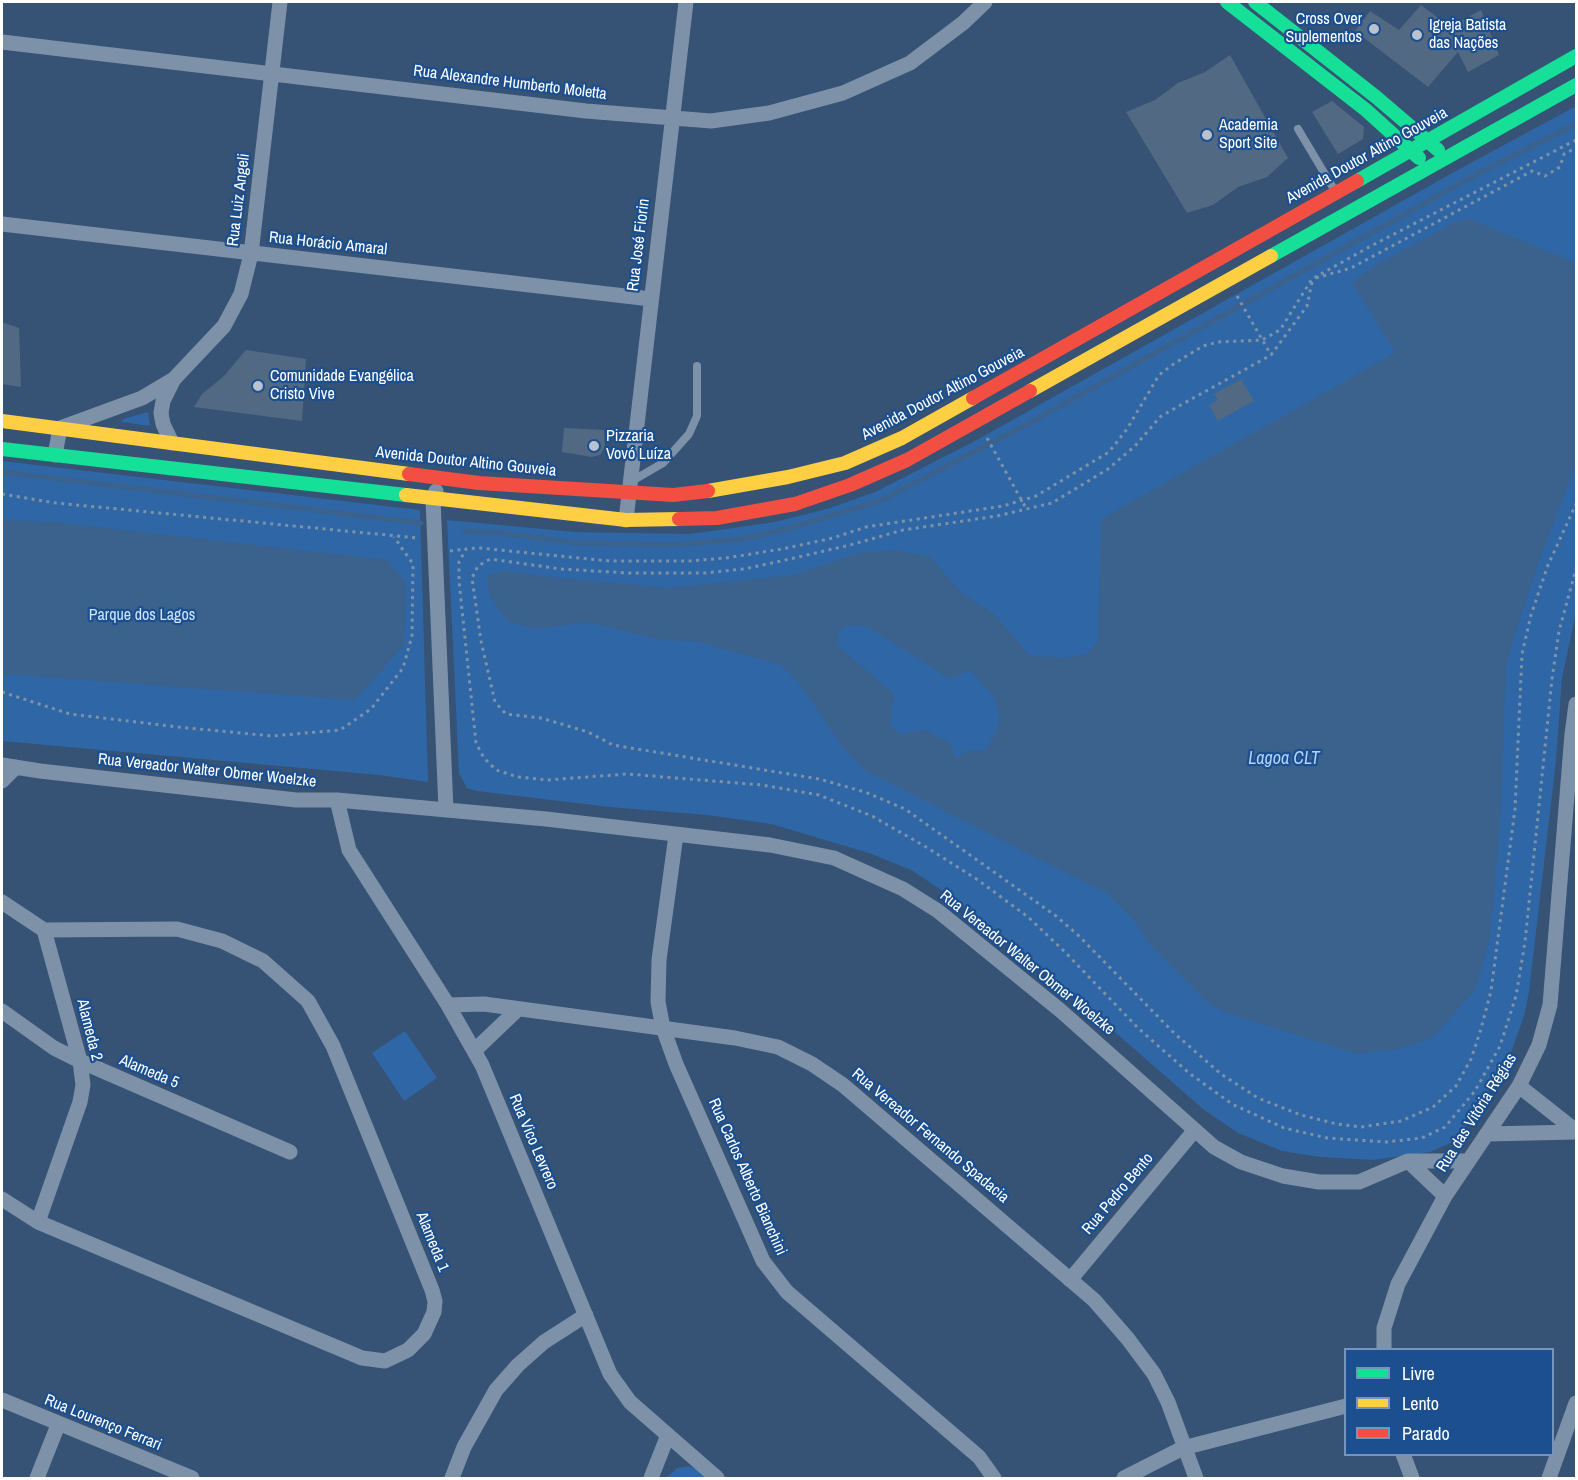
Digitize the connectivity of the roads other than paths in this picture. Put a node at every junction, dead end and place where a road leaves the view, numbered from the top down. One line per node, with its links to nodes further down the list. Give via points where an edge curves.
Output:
1 (280, 2): 8 (street, Rua Luiz Angeli)
2 (686, 2): 10 (street, Rua José Fiorin)
3 (985, 2): 10 (street, Rua Alexandre Humberto Moletta, via 910,63 843,93 769,113 711,121)
4 (1227, 2): 13 (main road)
5 (1255, 2): 12 (main road)
6 (2, 42): 8 (street, Rua Alexandre Humberto Moletta)
7 (1576, 56): 12 (main road, Avenida Doutor Altino Gouveia)
8 (272, 73): 10 (street, Rua Alexandre Humberto Moletta); 18 (street, Rua Luiz Angeli)
9 (1576, 85): 14 (main road)
10 (673, 119): 21 (street, Rua José Fiorin)
11 (1298, 129): 16 (lane)
12 (1427, 141): 13 (main road, Avenida Doutor Altino Gouveia); 14 (main road)
13 (1411, 149): 15 (main road); 16 (main road, Avenida Doutor Altino Gouveia)
14 (1446, 157): 15 (main road)
15 (1428, 167): 20 (main road)
16 (1336, 192): 19 (main road, Avenida Doutor Altino Gouveia)
17 (2, 224): 18 (street, Rua Horácio Amaral)
18 (251, 254): 21 (street, Rua Horácio Amaral); 23 (street, Rua Luiz Angeli, via 241,294 224,326)
19 (1201, 270): 20 (main road); 30 (main road, Avenida Doutor Altino Gouveia, via 902,438 845,463 788,477 673,495)
20 (1213, 288): 32 (main road, via 907,460 850,485 795,504 717,518)
21 (651, 299): 30 (street, Rua José Fiorin)
22 (697, 366): 30 (lane, via 698,417 689,435 663,463)
23 (174, 380): 25 (street, Rua Luiz Angeli, via 142,398); 26 (street, Rua Luiz Angeli, via 161,413)
24 (2, 421): 25 (main road, Avenida Doutor Altino Gouveia)
25 (60, 428): 26 (main road, Avenida Doutor Altino Gouveia); 28 (street)
26 (172, 442): 29 (main road, Avenida Doutor Altino Gouveia)
27 (2, 449): 28 (main road)
28 (55, 455): 31 (main road)
29 (479, 483): 30 (main road, Avenida Doutor Altino Gouveia); 31 (street, via 466,487 445,485)
30 (631, 487): 32 (street, Rua José Fiorin)
31 (433, 499): 32 (main road); 38 (street)
32 (626, 520)
33 (1576, 704): 39 (street, Rua das Vitória Régias)
34 (9, 766): 35 (street); 36 (street, Rua Vereador Walter Obmer Woelzke, via 296,800)
35 (2, 781)
36 (336, 800): 38 (street, Rua Vereador Walter Obmer Woelzke); 43 (street, Rua Vico Levrero, via 349,850)
37 (1576, 805): 39 (street)
38 (446, 810): 40 (street, Rua Vereador Walter Obmer Woelzke)
39 (1564, 829): 49 (street, Rua das Vitória Régias, via 1550,1005 1539,1045)
40 (676, 835): 46 (street, Rua Carlos Alberto Bianchini, via 659,960 658,1002); 50 (street, Rua Vereador Walter Obmer Woelzke, via 770,845 834,858 903,889 938,911 1061,1011)
41 (2, 902): 42 (street)
42 (45, 930): 48 (street, Alameda 2); 58 (street, Alameda 1, via 177,929 222,941 263,962 308,1001 333,1046 432,1290 434,1312 424,1334 408,1350 385,1360 362,1358)
43 (448, 1005): 44 (street, Rua Vereador Fernando Spadacia, via 484,1004); 47 (street, Rua Vico Levrero)
44 (517, 1010): 46 (street, Rua Vereador Fernando Spadacia); 47 (street)
45 (2, 1011): 48 (street, Alameda 5, via 54,1048)
46 (663, 1028): 59 (street, Rua Vereador Fernando Spadacia, via 778,1047 812,1064 843,1085); 74 (street, Rua Carlos Alberto Bianchini, via 763,1261 788,1292 979,1457)
47 (474, 1051): 60 (street, Rua Vico Levrero)
48 (80, 1061): 53 (street, Alameda 5); 58 (street, Alameda 2, via 80,1102)
49 (1519, 1086): 51 (street); 52 (street, Rua das Vitória Régias)
50 (1194, 1131): 54 (street, Rua Vereador Walter Obmer Woelzke, via 1214,1148 1241,1162 1283,1176 1319,1182 1359,1182); 59 (street, Rua Pedro Bento)
51 (1576, 1132): 52 (street)
52 (1487, 1134): 55 (street, Rua das Vitória Régias)
53 (290, 1152)
54 (1408, 1161): 55 (street, Rua Vereador Walter Obmer Woelzke); 56 (street)
55 (1468, 1161): 56 (street, Rua das Vitória Régias)
56 (1445, 1196): 61 (street, Rua das Vitória Régias, via 1398,1284 1384,1328)
57 (2, 1199): 58 (street, Alameda 1)
58 (38, 1221)
59 (1070, 1280): 67 (street, Rua Vereador Fernando Spadacia, via 1094,1300 1154,1374)
60 (586, 1315): 66 (street, Rua Vico Levrero, via 619,1389); 71 (street, via 544,1342 496,1390 464,1447)
61 (1384, 1348)
62 (2, 1400): 65 (street, Rua Lourenço Ferrari)
63 (1576, 1403): 78 (street)
64 (1344, 1407): 67 (street)
65 (58, 1425): 69 (street); 70 (street, Rua Lourenço Ferrari)
66 (668, 1435): 72 (street); 73 (street, Rua Vico Levrero)
67 (1183, 1448): 75 (street); 76 (street, Rua Vereador Fernando Spadacia)
68 (1403, 1456): 77 (street)
69 (37, 1479)
70 (192, 1479)
71 (452, 1479)
72 (651, 1479)
73 (717, 1479)
74 (994, 1479)
75 (1124, 1479)
76 (1196, 1479)
77 (1412, 1479)
78 (1549, 1479)

